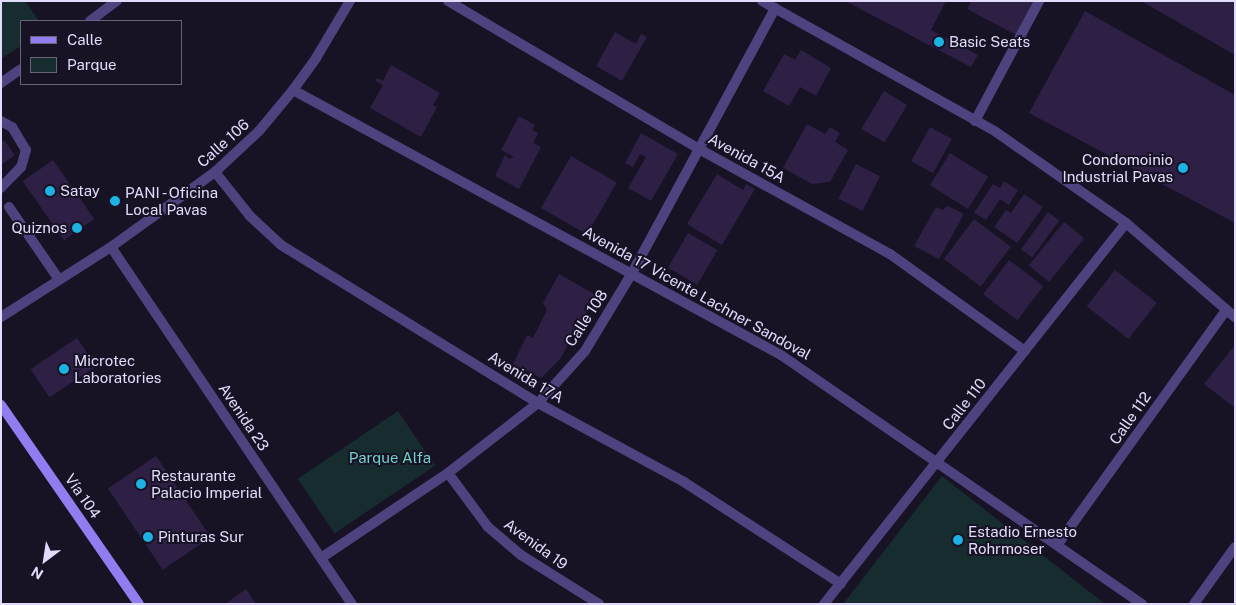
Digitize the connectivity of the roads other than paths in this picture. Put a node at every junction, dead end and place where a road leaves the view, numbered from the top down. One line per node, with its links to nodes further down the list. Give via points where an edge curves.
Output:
1 (117, 1): 7 (street)
2 (350, 1): 10 (street, Calle 106)
3 (448, 1): 13 (street, Avenida 15A)
4 (762, 1): 6 (street)
5 (1039, 1): 12 (street)
6 (774, 8): 12 (street); 13 (street, Calle 108)
7 (91, 20)
8 (20, 70): 9 (street)
9 (1, 82)
10 (293, 90): 14 (street, Calle 106, via 259,131); 19 (street, Avenida 17 Vicente Lachner Sandoval)
11 (1, 121): 15 (street, via 12,127 26,150 22,167)
12 (975, 121): 17 (street, via 996,132)
13 (699, 149): 19 (street, Calle 108); 24 (street, Avenida 15A, via 890,254)
14 (215, 172): 18 (street, Calle 106); 25 (street, Avenida 17A, via 250,216 281,246)
15 (1, 188)
16 (9, 207): 20 (street)
17 (1126, 223): 21 (street); 24 (street, Calle 110)
18 (111, 246): 20 (street, Calle 106); 31 (street, Avenida 23)
19 (632, 273): 25 (street, Calle 108, via 585,351); 27 (street, Avenida 17 Vicente Lachner Sandoval, via 782,355)
20 (58, 278): 22 (street, Calle 106)
21 (1226, 310): 23 (street); 29 (street, Calle 112)
22 (1, 316)
23 (1235, 317)
24 (1024, 352): 27 (street, Calle 110)
25 (538, 403): 28 (street, Calle 108); 32 (street, Avenida 17A, via 684,482)
26 (1, 405): 33 (main road, Vía 104)
27 (938, 461): 29 (street, Avenida 17 Vicente Lachner Sandoval); 32 (street, Calle 110)
28 (448, 473): 31 (street, Calle 108); 35 (street, Avenida 19, via 488,527 521,555)
29 (1058, 544): 37 (street, Avenida 17 Vicente Lachner Sandoval)
30 (1235, 547): 38 (street)
31 (321, 558): 34 (street, Avenida 23)
32 (841, 584): 36 (street, Calle 110)
33 (139, 604)
34 (352, 604)
35 (599, 604)
36 (824, 604)
37 (1142, 604)
38 (1194, 604)

